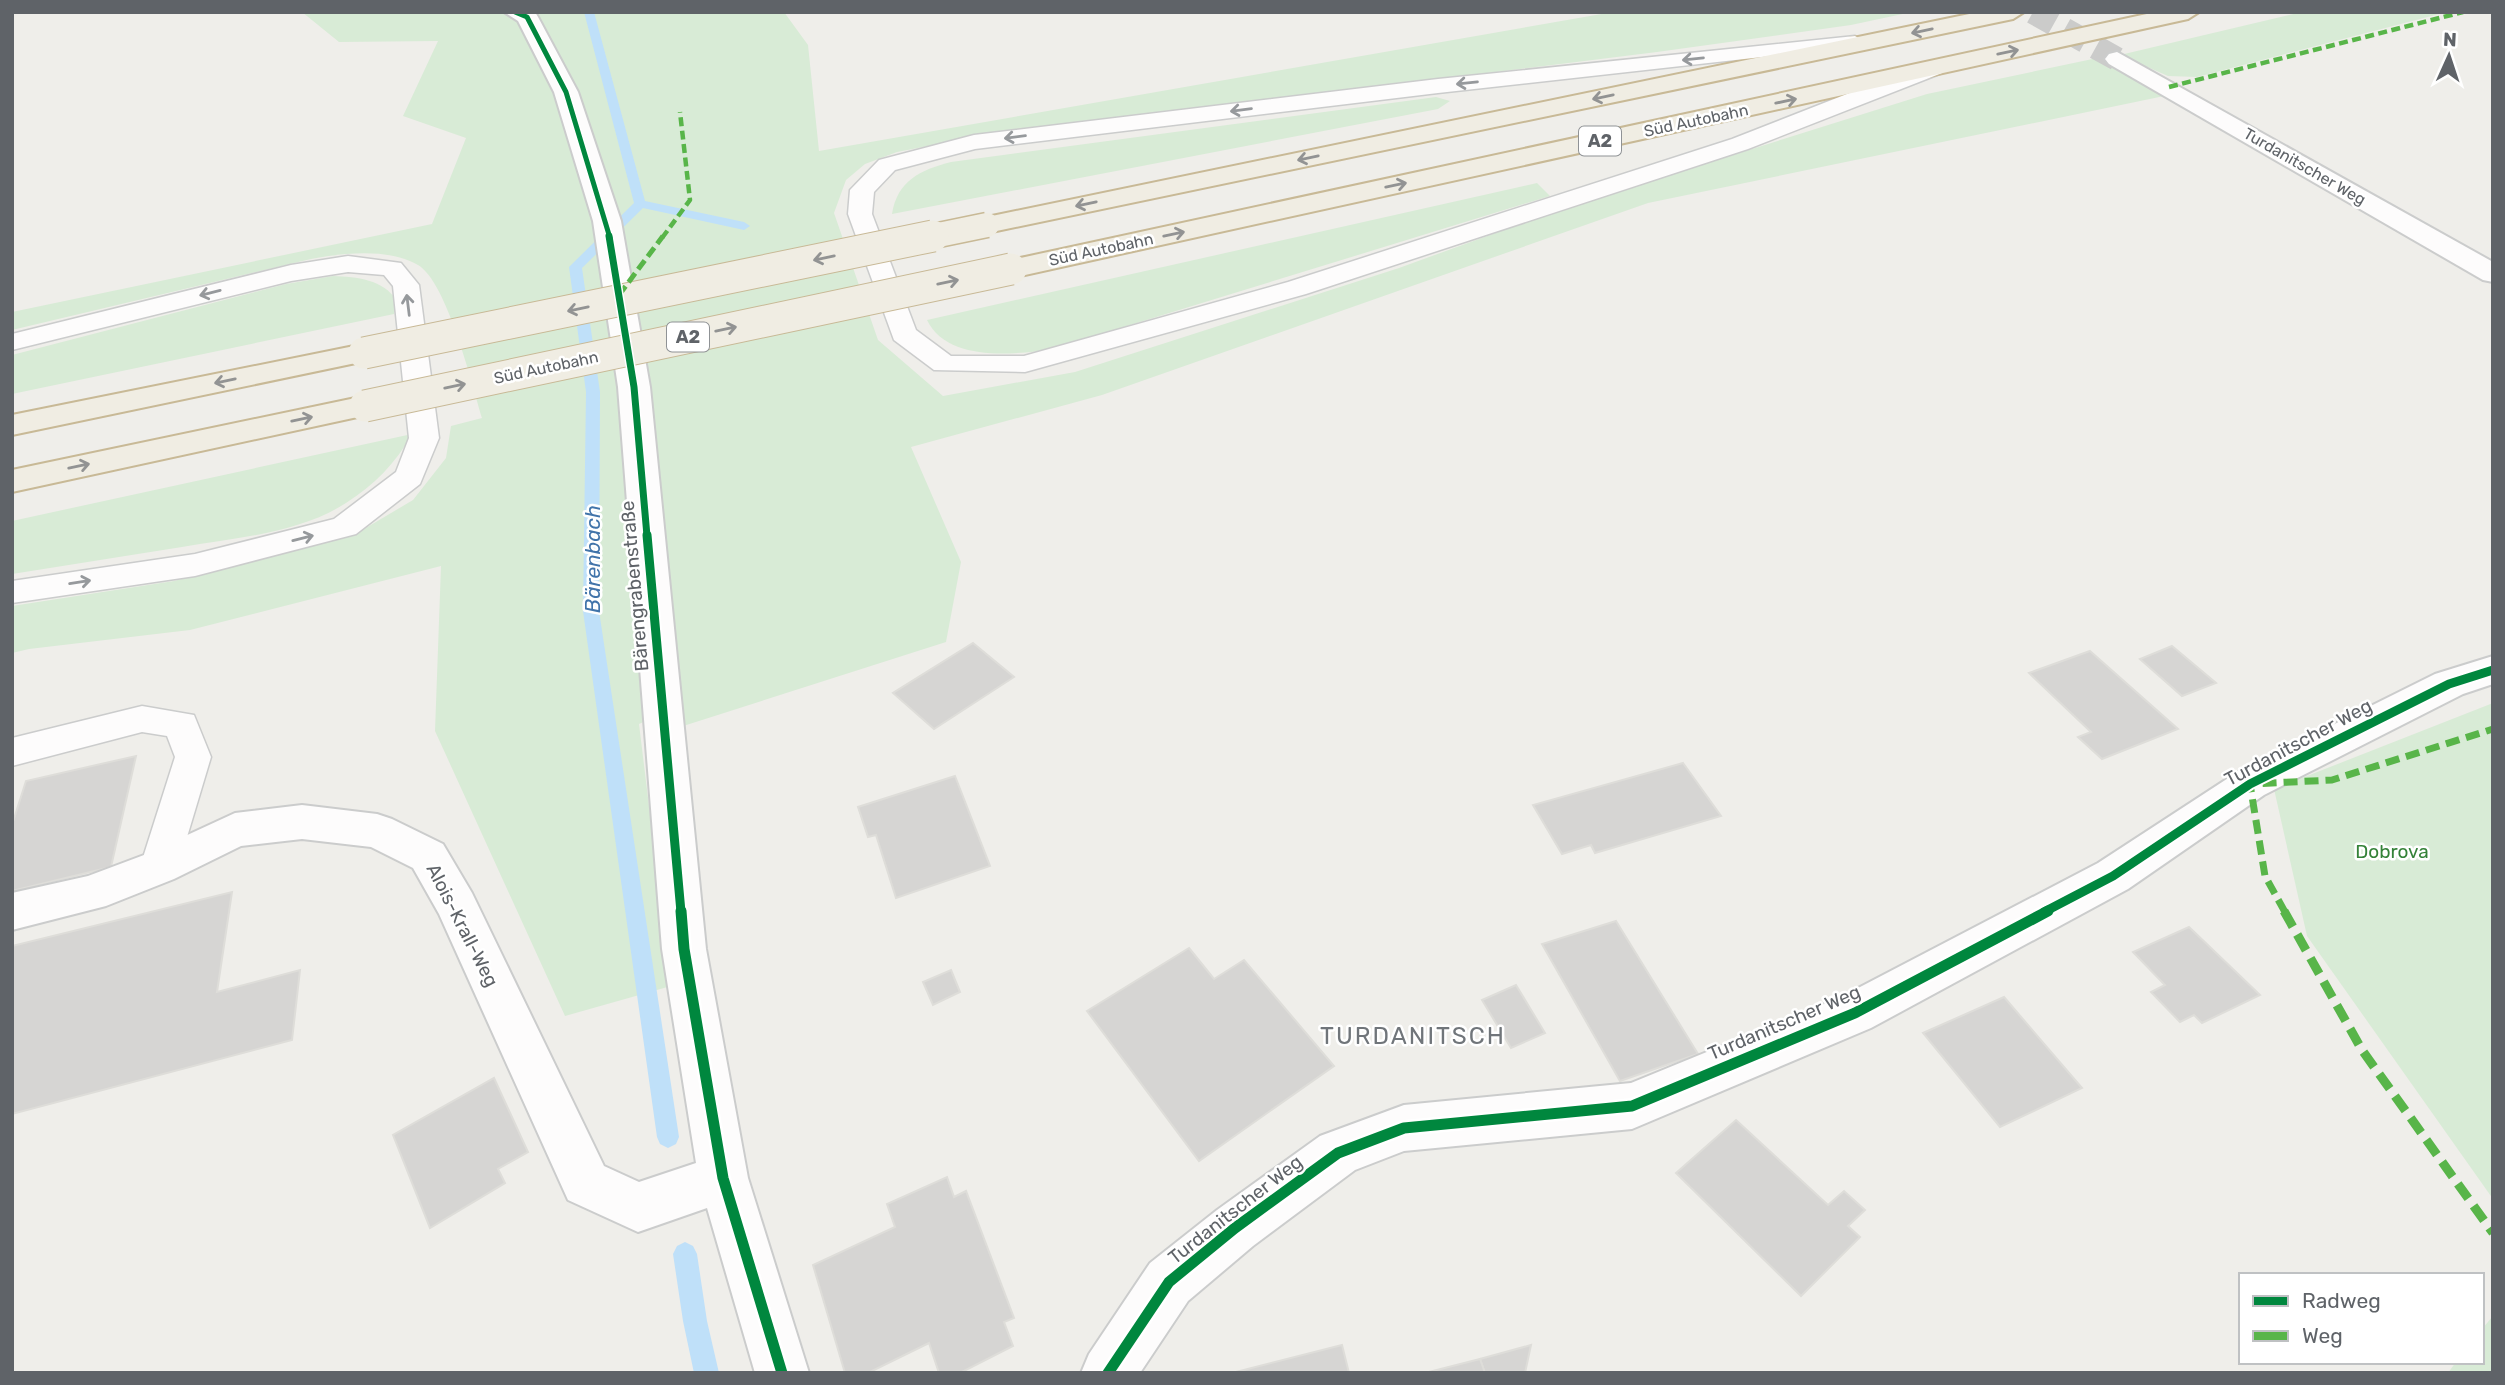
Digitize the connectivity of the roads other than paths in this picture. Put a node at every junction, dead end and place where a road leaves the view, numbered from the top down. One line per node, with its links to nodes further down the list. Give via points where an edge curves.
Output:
1 (515, 12): 16 (street, Bärengrabenstraße, via 527,18 566,92 609,235 634,387 684,949)
2 (2013, 12): 4 (highway, A2, one-way to 4)
3 (2188, 12): 6 (highway, Süd Autobahn / A2, one-way to 3)
4 (1883, 40): 6 (lane, one-way to 6, via 1438,86 974,142 887,165 862,190 860,214 904,334 944,364 1025,364 1297,288 1714,153); 9 (highway, A2, one-way to 9, bridge)
5 (2117, 59): 7 (street, Turdanitscher Weg)
6 (1934, 68): 10 (highway, Süd Autobahn / A2, one-way to 6, bridge)
7 (2493, 274)
8 (12, 342): 11 (lane, one-way to 8, via 195,565 345,527 409,477 424,438 406,285 392,268 348,264 291,273)
9 (12, 425)
10 (12, 481)
11 (12, 592)
12 (2493, 670): 18 (street, Turdanitscher Weg, via 2449,684 2250,784 2113,876 1854,1013 1657,1096 1632,1106 1404,1128 1338,1153 1168,1282)
13 (12, 752): 14 (lane, via 142,719 180,725 193,757)
14 (159, 867): 15 (street, Alois-Krall-Weg, via 91,892); 16 (street, Alois-Krall-Weg, via 235,830 302,821 377,831 428,856 457,906 586,1183 638,1207)
15 (12, 912)
16 (723, 1178): 17 (street)
17 (782, 1373)
18 (1108, 1373)

